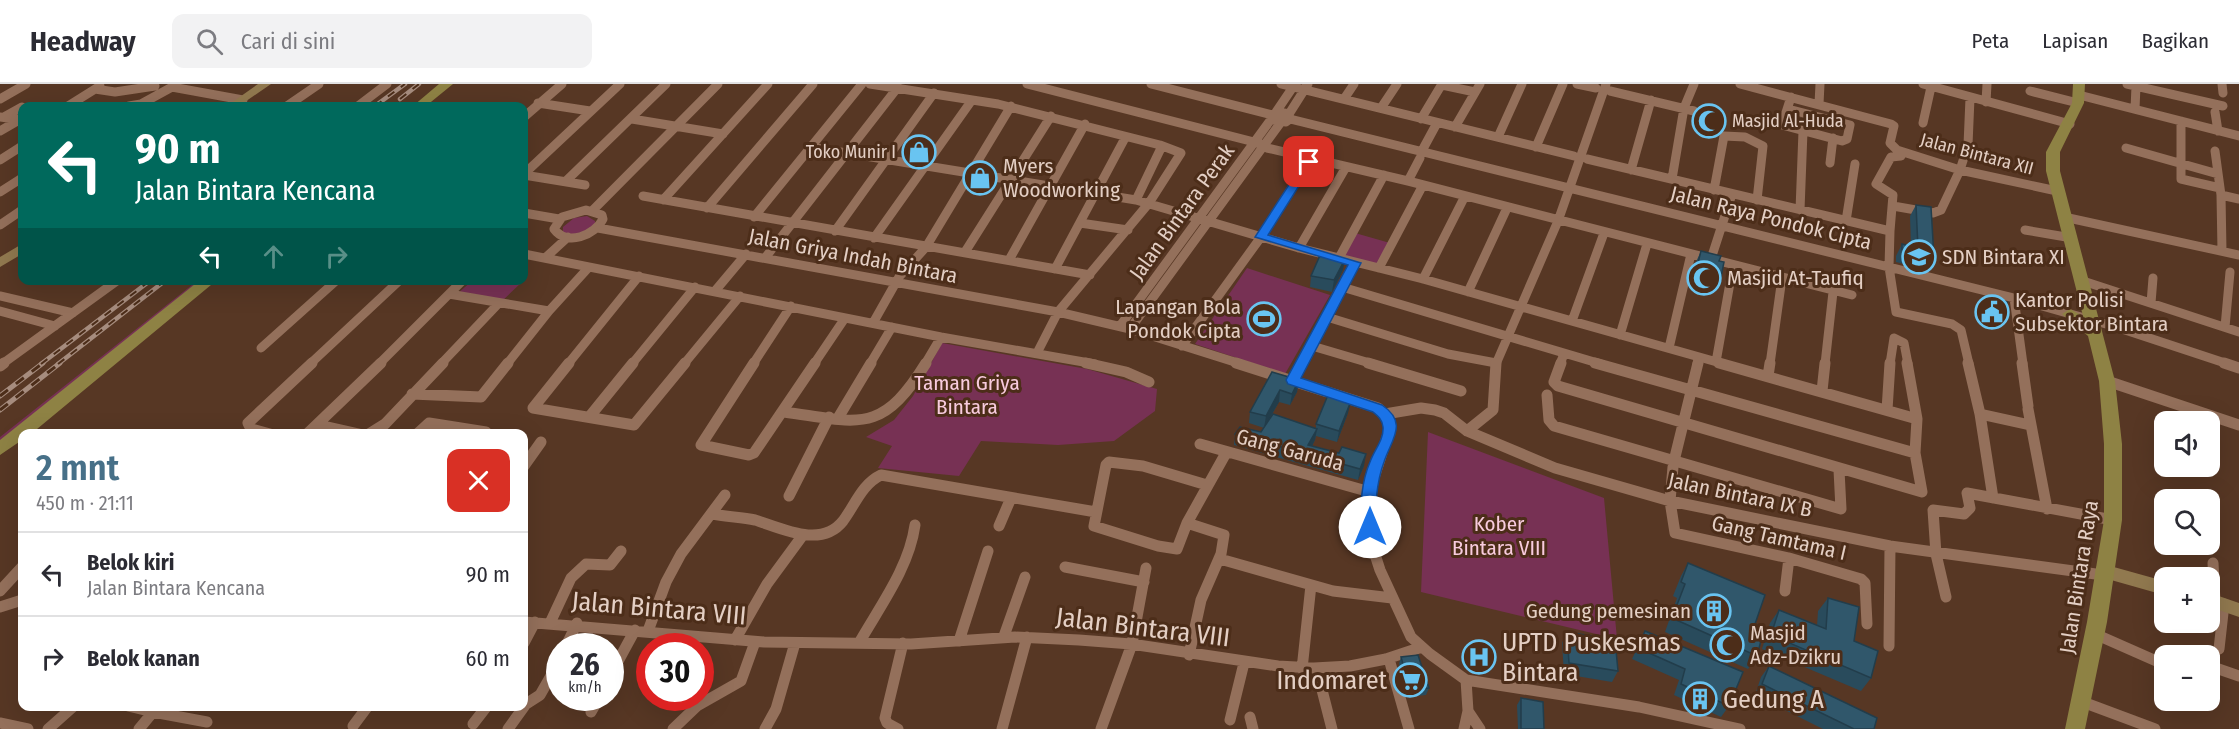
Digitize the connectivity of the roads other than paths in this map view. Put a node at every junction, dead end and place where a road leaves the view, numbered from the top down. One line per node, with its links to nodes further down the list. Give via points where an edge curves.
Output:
1 (26, 84): 47 (street)
2 (103, 84): 39 (street)
3 (265, 84): 48 (street)
4 (319, 84): 56 (street)
5 (387, 84): 57 (street)
6 (447, 84): 58 (main road)
7 (460, 84): 59 (main road)
8 (562, 84): 61 (street)
9 (620, 84): 70 (street)
10 (666, 84): 78 (street)
11 (718, 84): 87 (street)
12 (768, 84): 92 (street)
13 (813, 84): 148 (street)
14 (862, 84): 99 (street)
15 (870, 84): 35 (street)
16 (1027, 84): 97 (street)
17 (1151, 84): 74 (street, Jalan Raya Pondok Cipta)
18 (1281, 84): 28 (street)
19 (1354, 84): 49 (street)
20 (1397, 84): 65 (street)
21 (1522, 84): 95 (street)
22 (1563, 84): 101 (street)
23 (1578, 84): 38 (street)
24 (1694, 84): 66 (street)
25 (1740, 84): 45 (street, Jalan Bintara XII)
26 (1820, 84): 62 (street)
27 (1987, 84): 60 (street)
28 (1294, 85): 36 (street); 74 (street, Jalan Bintara Perak)
29 (1442, 85): 37 (street); 79 (street)
30 (1926, 85): 46 (street); 84 (street)
31 (2132, 85): 44 (street); 69 (street)
32 (155, 86): 39 (street, via 115,92)
33 (175, 86): 48 (street); 54 (street)
34 (2176, 86): 44 (street)
35 (898, 87): 42 (street); 106 (street)
36 (1306, 87): 49 (street); 77 (street, Jalan Bintara Perak)
37 (1478, 88): 88 (street)
38 (1604, 88): 51 (street); 133 (street)
39 (95, 89): 53 (street)
40 (2198, 89): 52 (street)
41 (2030, 91): 43 (street)
42 (934, 93): 50 (street); 112 (street)
43 (2079, 94): 69 (street); 86 (main road, Jalan Bintara Raya)
44 (2176, 95): 52 (street)
45 (1791, 97): 62 (street, Jalan Bintara XII); 68 (street)
46 (1970, 98): 60 (street); 120 (street, via 1968,146)
47 (0, 99)
48 (243, 99): 55 (street)
49 (1344, 99): 65 (street)
50 (972, 100): 63 (street); 116 (street)
51 (1651, 100): 66 (street); 119 (street)
52 (2197, 100): 64 (street)
53 (74, 102)
54 (145, 102)
55 (238, 102)
56 (293, 102)
57 (363, 102)
58 (423, 102)
59 (437, 102)
60 (1986, 102): 86 (street)
61 (538, 104): 70 (street); 73 (street)
62 (1819, 104): 105 (street, Jalan Bintara XII, via 1893,125 1890,143)
63 (1011, 106): 75 (street); 121 (street)
64 (2223, 106)
65 (1381, 108): 79 (street)
66 (1684, 108): 71 (street); 126 (street)
67 (18, 109): 76 (street)
68 (1788, 109): 90 (street, via 1782,125); 96 (street, via 1852,126 1845,141)
69 (2134, 109): 81 (street)
70 (590, 111): 118 (street)
71 (1694, 111)
72 (2215, 112): 91 (street)
73 (528, 113)
74 (1273, 115): 77 (street, Jalan Raya Pondok Cipta); 97 (street, Jalan Bintara Perak)
75 (1051, 116): 85 (street); 125 (street)
76 (2, 117): 80 (street)
77 (1287, 118): 97 (street, Jalan Bintara Perak); 133 (street, Jalan Raya Pondok Cipta)
78 (632, 119): 87 (street); 128 (street)
79 (1421, 119): 83 (street)
80 (18, 120)
81 (2181, 121): 91 (street); 114 (street)
82 (18, 122): 89 (street)
83 (1437, 123): 88 (street); 100 (street)
84 (1923, 123)
85 (1085, 124): 94 (street); 131 (street)
86 (2070, 124): 135 (main road, Jalan Bintara Raya, via 2054,152)
87 (676, 127): 92 (street); 150 (street)
88 (1455, 127): 95 (street)
89 (0, 131)
90 (1803, 131): 96 (street); 151 (street)
91 (2218, 131): 93 (street)
92 (723, 134): 143 (street)
93 (2239, 136)
94 (1125, 138): 98 (street); 138 (street)
95 (1498, 138): 101 (street)
96 (1833, 138): 113 (street)
97 (1262, 145): 109 (street); 156 (street, Jalan Bintara Perak)
98 (1162, 146): 144 (street); 146 (street, via 1179,152 1181,157)
99 (810, 147): 106 (street); 154 (street)
100 (1424, 147)
101 (1536, 147): 107 (street)
102 (2126, 148): 114 (street)
103 (18, 149): 111 (street)
104 (2215, 151): 122 (street)
105 (1902, 152): 120 (street, Jalan Bintara XII); 147 (street, via 1901,156 1891,157 1876,184 1893,195)
106 (847, 154): 112 (street); 160 (street)
107 (1574, 156)
108 (1420, 158): 129 (street)
109 (1310, 159): 117 (street); 171 (street)
110 (1587, 159): 119 (street)
111 (0, 160)
112 (888, 160): 116 (street); 167 (street)
113 (1830, 162)
114 (2180, 163): 122 (street); 137 (street, via 2181,179)
115 (1855, 164): 159 (street)
116 (927, 166): 121 (street); 172 (street)
117 (1346, 167): 124 (street); 176 (street)
118 (528, 170)
119 (1630, 170): 126 (street)
120 (1960, 170): 135 (street, Jalan Bintara XII); 147 (street, via 1938,213)
121 (971, 172): 125 (street); 175 (street)
122 (2218, 174): 137 (street)
123 (528, 175): 128 (street)
124 (1384, 175): 129 (street); 186 (street)
125 (1013, 179): 131 (street); 179 (street)
126 (1672, 179): 134 (street)
127 (18, 181): 136 (street)
128 (566, 181): 130 (street)
129 (1408, 181): 132 (street)
130 (585, 185)
131 (1050, 185): 138 (street); 188 (street)
132 (1424, 185): 141 (street); 194 (street)
133 (1568, 186): 158 (street); 162 (street, Jalan Raya Pondok Cipta)
134 (1714, 190): 139 (street); 145 (street, via 1724,136 1734,135 1763,146)
135 (2057, 191): 155 (main road, Jalan Bintara Raya)
136 (0, 192)
137 (2221, 192): 142 (street); 177 (street)
138 (1096, 193): 144 (street); 161 (street)
139 (1732, 194): 145 (street); 162 (street)
140 (643, 196): 143 (street)
141 (1465, 196): 149 (street); 201 (street)
142 (2239, 199)
143 (663, 200): 148 (street)
144 (1136, 200): 146 (street)
145 (1757, 200): 151 (street)
146 (1149, 203): 156 (street); 165 (street)
147 (1893, 206): 168 (street)
148 (707, 208): 154 (street)
149 (1507, 208): 158 (street); 213 (street)
150 (593, 210): 157 (street, via 571,212); 164 (street, via 603,219)
151 (1800, 210): 159 (street)
152 (18, 213): 163 (street)
153 (528, 214): 157 (street)
154 (754, 217): 160 (street)
155 (2064, 217): 173 (main road, Jalan Bintara Raya); 177 (street)
156 (1204, 218): 171 (street); 236 (street, Jalan Bintara Perak)
157 (559, 219): 170 (street, via 555,224 557,233)
158 (1558, 221): 169 (street); 223 (street)
159 (1846, 221): 168 (street)
160 (793, 223): 167 (street); 185 (street)
161 (1080, 223): 165 (street); 195 (street)
162 (1720, 224): 187 (street); 193 (street, Jalan Raya Pondok Cipta)
163 (0, 225)
164 (598, 228): 170 (street); 180 (street, Jalan Griya Indah Bintara)
165 (1128, 230): 197 (street)
166 (2025, 230): 173 (street)
167 (835, 231): 172 (street)
168 (1890, 231): 193 (street)
169 (1604, 233): 174 (street); 231 (street)
170 (568, 237): 184 (street)
171 (1261, 237): 176 (street); 242 (street)
172 (874, 238): 175 (street)
173 (2072, 238): 202 (main road, Jalan Bintara Raya)
174 (1647, 244): 182 (street); 239 (street)
175 (926, 247): 179 (street); 203 (street)
176 (1299, 248): 186 (street)
177 (2222, 250): 183 (street)
178 (18, 251): 189 (street)
179 (965, 252): 188 (street)
180 (746, 254): 185 (street, Jalan Griya Indah Bintara); 212 (street)
181 (528, 255): 184 (street)
182 (1691, 255): 187 (street); 245 (street)
183 (2239, 255)
184 (545, 258): 192 (street)
185 (765, 258): 203 (street, Jalan Griya Indah Bintara)
186 (1339, 258): 190 (street)
187 (1711, 259): 191 (street)
188 (1009, 260): 195 (street)
189 (0, 263)
190 (1355, 263): 194 (street); 211 (street)
191 (1733, 266): 199 (street); 249 (street)
192 (589, 267): 198 (street); 225 (street)
193 (1889, 267): 219 (street, Jalan Raya Pondok Cipta); 265 (street, via 1896,312 1960,328)
194 (1379, 268): 201 (street)
195 (1055, 269): 197 (street)
196 (2230, 272): 237 (street)
197 (1090, 275): 226 (street)
198 (639, 276): 210 (street); 266 (street, via 533,408)
199 (1782, 278): 214 (street); 253 (street)
200 (2153, 278): 221 (street)
201 (1422, 279): 213 (street)
202 (2083, 281): 221 (street); 234 (main road, Jalan Bintara Raya)
203 (895, 282): 226 (street, Jalan Griya Indah Bintara); 232 (street)
204 (111, 285): 227 (street)
205 (191, 285): 282 (main road)
206 (204, 285): 273 (main road)
207 (331, 285): 244 (street)
208 (395, 285): 274 (street, via 251,418)
209 (458, 285): 215 (street)
210 (695, 287): 212 (street); 266 (street)
211 (1342, 287): 229 (street); 240 (street)
212 (715, 291): 217 (street)
213 (1468, 292): 223 (street)
214 (1833, 292): 218 (street); 259 (street)
215 (449, 294): 220 (street); 270 (street)
216 (0, 296): 227 (street)
217 (740, 296): 222 (street); 266 (street, via 634,425)
218 (1852, 296)
219 (2014, 298): 228 (street, Jalan Raya Pondok Cipta); 271 (street)
220 (499, 303): 225 (street); 260 (street)
221 (2151, 303): 237 (street)
222 (791, 306): 230 (street); 263 (street, via 701,445 754,453)
223 (1519, 306): 231 (street); 240 (street)
224 (0, 311): 233 (street)
225 (549, 311): 260 (street, via 480,397)
226 (1058, 312): 236 (street, Jalan Griya Indah Bintara); 246 (street)
227 (73, 313): 233 (street)
228 (2070, 314): 234 (main road)
229 (1327, 317): 243 (street); 250 (street, via 1432,350)
230 (845, 318): 232 (street); 263 (street)
231 (1572, 321): 239 (street)
232 (873, 323): 235 (street)
233 (55, 326): 251 (street)
234 (2092, 326): 252 (street); 255 (main road, Jalan Bintara Raya)
235 (892, 327): 241 (street); 267 (street)
236 (1125, 327): 242 (street, Jalan Griya Indah Bintara)
237 (2225, 327): 238 (street)
238 (2239, 332)
239 (1620, 335): 245 (street)
240 (1506, 336): 247 (street); 250 (street)
241 (940, 337): 246 (street); 267 (street, via 901,398 870,420)
242 (1182, 346): 254 (street, Jalan Griya Indah Bintara)
243 (1312, 346): 254 (street); 258 (street)
244 (261, 348)
245 (1669, 348): 248 (street)
246 (1037, 353): 256 (street, via 1113,368)
247 (1564, 354): 257 (street); 269 (street, via 1554,382 1558,386)
248 (1699, 357): 249 (street); 257 (street)
249 (1716, 362): 253 (street)
250 (1496, 363): 280 (street, via 1492,410)
251 (0, 366)
252 (2239, 368)
253 (1768, 376): 259 (street)
254 (1293, 380): 264 (street, Jalan Griya Indah Bintara)
255 (2107, 381): 272 (street); 301 (main road, Jalan Bintara Raya, via 2113,444)
256 (1149, 382)
257 (1692, 389): 269 (street); 287 (street)
258 (1461, 391)
259 (1822, 391): 262 (street)
260 (412, 393): 277 (street)
261 (1547, 395): 289 (street, via 1549,420 1554,426)
262 (1887, 410): 268 (street); 268 (street, via 1894,338 1904,343)
263 (784, 412): 267 (street)
264 (1385, 414): 280 (street, Jalan Bintara IX B, via 1421,408 1436,410); 292 (street, via 1390,425 1389,438 1376,463)
265 (1980, 414): 271 (street); 296 (street)
266 (590, 416)
267 (833, 418): 294 (street)
268 (1917, 419): 287 (street)
269 (1684, 422): 289 (street); 290 (street)
270 (319, 425): 275 (street); 276 (street)
271 (2030, 425): 298 (street)
272 (2239, 425)
273 (24, 429)
274 (251, 429)
275 (314, 429)
276 (337, 429)
277 (378, 429)
278 (421, 429): 279 (street, via 426,423)
279 (466, 429)
280 (1467, 431): 297 (street, Jalan Bintara IX B, via 1555,468)
281 (18, 434): 285 (main road)
282 (0, 437)
283 (542, 442): 288 (street)
284 (1200, 444): 286 (street, Gang Garuda)
285 (0, 448)
286 (1226, 453): 291 (street); 292 (street, Gang Garuda)
287 (1915, 453): 290 (street, via 1922,492)
288 (528, 461)
289 (1674, 464): 290 (street, via 1841,509); 297 (street)
290 (1839, 470)
291 (1207, 485): 299 (street, via 1143,465 1109,462); 302 (street)
292 (1370, 492): 324 (street, via 1367,514 1371,541)
293 (725, 495): 300 (street)
294 (789, 496)
295 (1011, 498): 299 (street); 304 (street); 305 (street, via 944,482 881,475 860,495 840,528 821,535)
296 (1993, 498): 298 (street); 309 (street, via 1967,493 1970,508 1964,514 1933,510)
297 (1670, 501): 306 (street, Jalan Bintara IX B); 310 (street, Gang Tamtama I, via 1672,528 1677,534)
298 (2047, 509): 301 (street)
299 (1096, 512): 302 (street, via 1096,528 1173,550 1177,549)
300 (713, 514): 305 (street, via 754,520); 332 (street, via 681,554)
301 (2113, 520): 316 (main road, Jalan Bintara Raya)
302 (1187, 523): 311 (street, via 1224,535)
303 (915, 525): 341 (street, via 904,562)
304 (999, 526)
305 (803, 535): 337 (street, via 767,584)
306 (1890, 546): 309 (street, Jalan Bintara IX B); 345 (street)
307 (621, 551): 329 (street, via 614,563 586,564 571,578)
308 (988, 551): 338 (street)
309 (1936, 554): 316 (street, Jalan Bintara IX B); 323 (street)
310 (1789, 558): 322 (street); 331 (street, Gang Tamtama I, via 1863,581)
311 (1220, 559): 319 (street); 347 (street, via 1194,618)
312 (2213, 563): 326 (street)
313 (1065, 567): 318 (street)
314 (1146, 568): 318 (street)
315 (18, 571): 321 (street)
316 (2103, 573): 320 (street); 334 (main road, Jalan Bintara Raya)
317 (1025, 577): 335 (street)
318 (1144, 582): 343 (street)
319 (1311, 585): 324 (street, via 1348,594); 352 (street)
320 (2154, 586)
321 (0, 591)
322 (1785, 591)
323 (1946, 597)
324 (1392, 598): 346 (street, via 1411,637)
325 (18, 601): 327 (street)
326 (2222, 604): 344 (street)
327 (0, 607)
328 (529, 622): 329 (street, Jalan Bintara VIII)
329 (550, 622): 330 (street, Jalan Bintara VIII)
330 (577, 623): 332 (street, Jalan Bintara VIII); 333 (street)
331 (1867, 624)
332 (641, 631): 337 (street, Jalan Bintara VIII); 348 (street)
333 (572, 633)
334 (2095, 634): 350 (street); 358 (main road, Jalan Bintara Raya)
335 (1004, 636): 336 (street, Jalan Bintara VIII); 338 (street, Jalan Bintara VIII)
336 (1027, 637): 343 (street, Jalan Bintara VIII); 379 (street)
337 (735, 640): 339 (street, Jalan Bintara VIII)
338 (959, 641): 342 (street, Jalan Bintara VIII)
339 (755, 642): 340 (street, Jalan Bintara VIII); 376 (street, via 741,681 697,706)
340 (795, 643): 341 (street, Jalan Bintara VIII); 377 (street, via 776,709)
341 (859, 643): 342 (street, Jalan Bintara VIII)
342 (903, 643): 378 (street, via 885,718)
343 (1132, 644): 347 (street, Jalan Bintara VIII); 380 (street)
344 (2219, 645)
345 (1889, 646)
346 (1422, 647): 349 (street, Jalan Bintara VIII); 355 (street)
347 (1189, 655): 351 (street, Jalan Bintara VIII)
348 (624, 656)
349 (1389, 659): 352 (street, Jalan Bintara VIII); 382 (street)
350 (2154, 660)
351 (1244, 663): 352 (street, Jalan Bintara VIII); 367 (street)
352 (1302, 669)
353 (2220, 669): 354 (street)
354 (2239, 676)
355 (1466, 680): 365 (street); 385 (street, via 1639,706)
356 (546, 684): 359 (street, via 540,695)
357 (1321, 686): 381 (street)
358 (2080, 701): 386 (main road, Jalan Bintara Raya); 387 (street)
359 (528, 703)
360 (68, 711): 373 (street)
361 (149, 711): 366 (street)
362 (364, 711): 371 (street)
363 (483, 711): 370 (street)
364 (521, 711): 375 (street)
365 (1468, 711): 383 (street); 384 (street)
366 (153, 712): 368 (street); 374 (street)
367 (1230, 720)
368 (207, 722)
369 (0, 723): 372 (street)
370 (473, 724)
371 (353, 726)
372 (28, 729)
373 (48, 729)
374 (139, 729)
375 (508, 729)
376 (674, 729)
377 (765, 729)
378 (898, 729)
379 (1002, 729)
380 (1101, 729)
381 (1332, 729)
382 (1409, 729)
383 (1464, 729)
384 (1480, 729)
385 (1740, 729)
386 (2075, 729)
387 (2155, 729)

